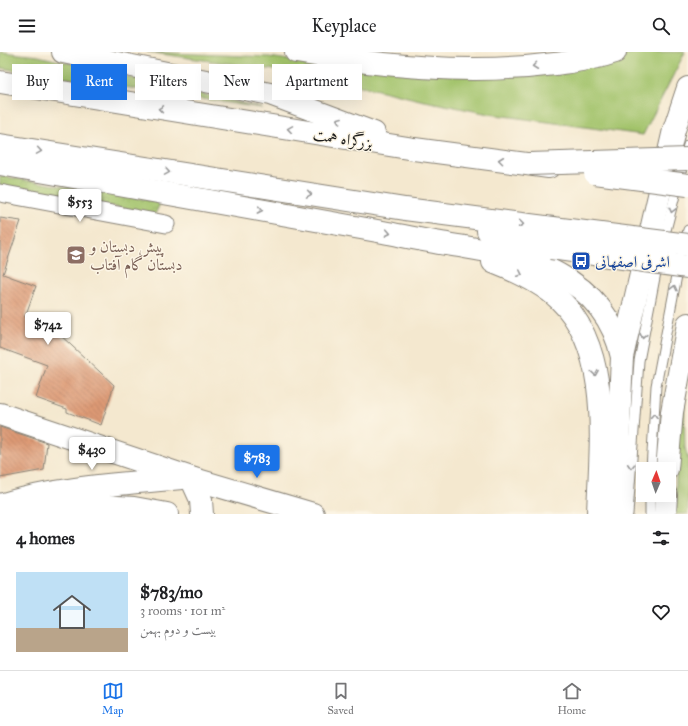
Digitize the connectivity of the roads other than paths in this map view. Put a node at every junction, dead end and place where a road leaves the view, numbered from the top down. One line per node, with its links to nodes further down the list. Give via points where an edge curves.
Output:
1 (62, 52): 8 (main road, one-way to 1, via 270,94)
2 (296, 52): 3 (main road, one-way to 2, via 585,60 491,69 427,68)
3 (615, 52)
4 (0, 82): 8 (main road, بزرگراه همت, one-way to 4)
5 (688, 88): 23 (main road, via 674,130)
6 (0, 145): 13 (main road, one-way to 13)
7 (688, 145): 37 (lane, one-way to 37, via 652,288 639,361)
8 (414, 149): 11 (main road, بزرگراه همت, one-way to 8)
9 (688, 159): 11 (main road, bridge)
10 (0, 164): 15 (main road)
11 (529, 164): 12 (main road, بزرگراه همت, bridge)
12 (688, 185)
13 (286, 191): 15 (main road); 18 (main road, one-way to 18, via 405,209)
14 (0, 193): 16 (street)
15 (180, 195): 19 (main road, one-way to 19)
16 (166, 224)
17 (688, 230): 25 (lane, one-way to 17, via 656,386 673,290)
18 (552, 238): 20 (main road, bridge); 21 (main road, bridge)
19 (445, 244): 23 (main road, via 506,253 535,263 577,285 605,313 618,339); 35 (main road, one-way to 35, via 505,267 544,287 560,299 578,322 590,349 599,393)
20 (688, 245)
21 (688, 268)
22 (688, 324): 26 (main road, via 672,412)
23 (622, 357): 36 (main road)
24 (0, 414): 27 (main road)
25 (651, 462)
26 (668, 462)
27 (191, 478): 30 (main road, via 75,490); 33 (main road, via 201,500); 34 (main road)
28 (650, 502): 38 (lane)
29 (666, 502): 39 (main road)
30 (0, 505)
31 (2, 514): 32 (main road, via 100,506 134,508)
32 (167, 514)
33 (202, 514)
34 (313, 514)
35 (598, 514)
36 (615, 514)
37 (628, 514)
38 (650, 514)
39 (665, 514)

